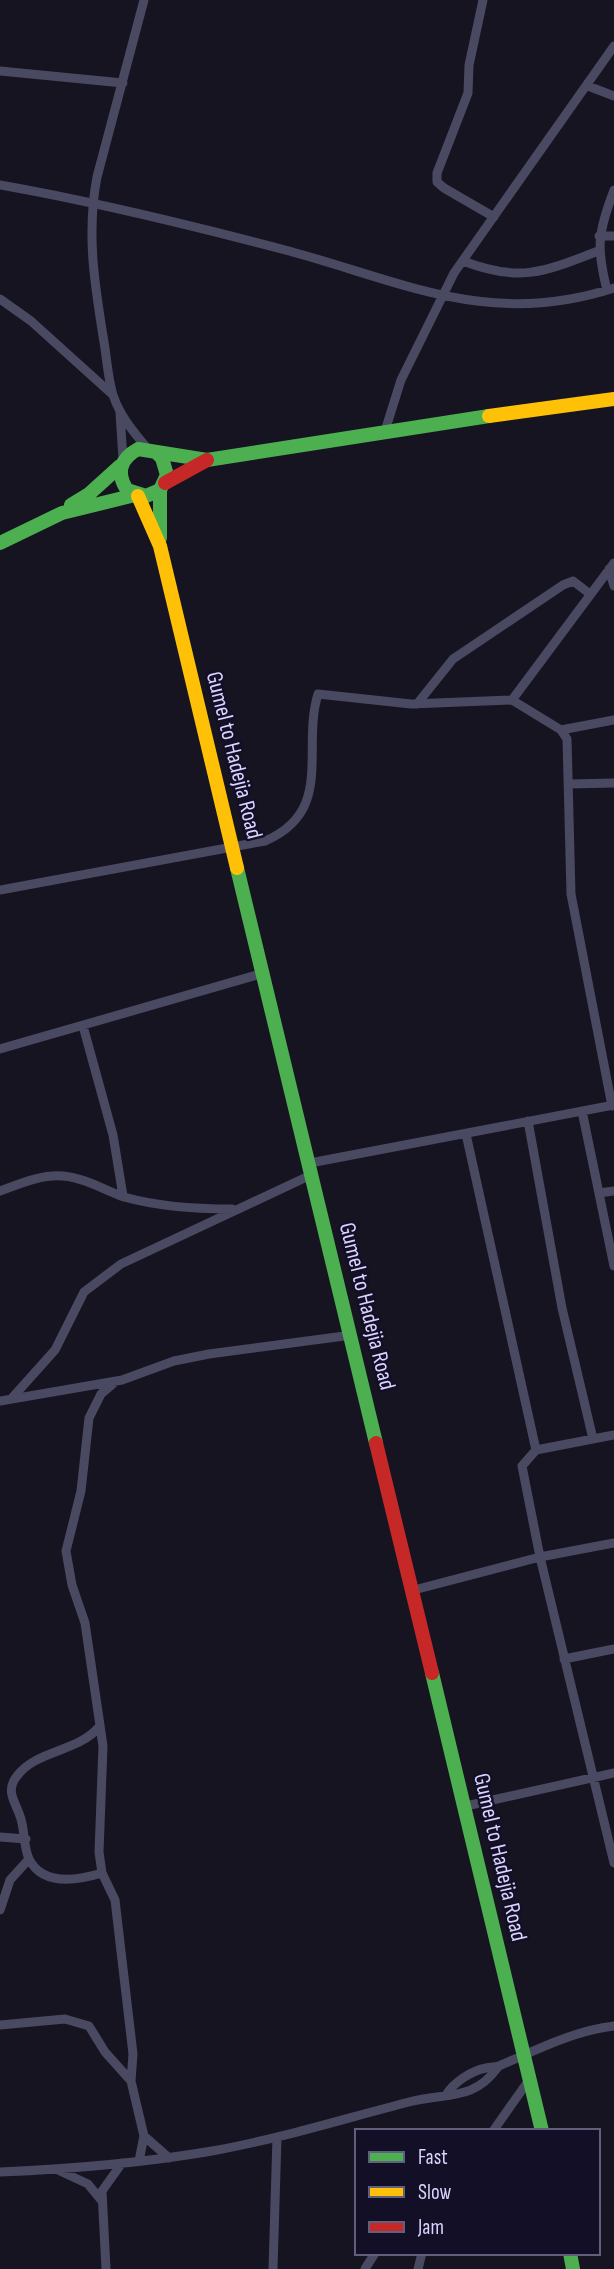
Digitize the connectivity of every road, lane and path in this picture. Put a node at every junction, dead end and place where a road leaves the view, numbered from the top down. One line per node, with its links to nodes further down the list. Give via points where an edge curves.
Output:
1 (144, 0): 5 (street)
2 (482, 1): 11 (street, via 468,93 437,183)
3 (614, 46): 6 (street)
4 (0, 71): 5 (street)
5 (122, 83): 10 (street)
6 (587, 86): 7 (street); 11 (street)
7 (614, 96)
8 (0, 185): 10 (street)
9 (614, 190): 12 (street)
10 (92, 202): 17 (street, via 289,251); 19 (street, via 93,275)
11 (494, 217): 15 (street)
12 (599, 236): 13 (street); 14 (street)
13 (614, 236)
14 (598, 251): 15 (street, via 524,275 492,272); 16 (street)
15 (463, 261): 17 (street)
16 (611, 289): 17 (street, via 579,300 541,305 499,305)
17 (442, 296): 22 (street, via 401,380)
18 (0, 299): 19 (street)
19 (113, 395): 21 (street)
20 (614, 399): 22 (main road)
21 (120, 412): 23 (street); 25 (street)
22 (385, 431): 24 (main road)
23 (152, 451): 24 (main road); 25 (main road, via 138,449); 26 (main road, via 166,466)
24 (207, 460): 26 (main road)
25 (122, 463): 27 (main road, via 122,484); 28 (main road)
26 (162, 487): 27 (main road, via 153,495); 30 (main road)
27 (136, 496): 28 (main road); 30 (main road, Gumel to Hadejia Road)
28 (62, 513): 29 (main road)
29 (0, 543)
30 (160, 546): 40 (main road, Gumel to Hadejia Road)
31 (612, 566): 32 (street); 33 (street)
32 (614, 586)
33 (590, 594): 34 (street); 35 (street, via 573,581 563,585 453,659)
34 (512, 700): 35 (street); 37 (street)
35 (417, 704): 40 (street, via 317,694 313,787 306,804 284,833)
36 (614, 720): 37 (street)
37 (561, 730): 39 (street, via 567,739)
38 (614, 783): 39 (street)
39 (569, 784): 45 (street, via 571,894)
40 (234, 847): 41 (street); 42 (main road, Gumel to Hadejia Road)
41 (0, 890)
42 (264, 972): 43 (street); 49 (main road, Gumel to Hadejia Road)
43 (83, 1026): 44 (street); 53 (street, via 113,1135)
44 (0, 1049)
45 (613, 1105): 46 (street)
46 (582, 1111): 47 (street); 52 (street)
47 (527, 1121): 48 (street); 61 (street, via 562,1308)
48 (466, 1133): 49 (street); 62 (street)
49 (312, 1169): 54 (street); 56 (main road, Gumel to Hadejia Road)
50 (0, 1191): 53 (street, via 62,1176)
51 (614, 1191): 52 (street)
52 (599, 1194): 55 (street)
53 (123, 1196): 54 (street, via 192,1209)
54 (234, 1209): 58 (street, via 121,1264 84,1292 55,1350)
55 (614, 1266)
56 (352, 1335): 57 (street, via 209,1354); 65 (main road, Gumel to Hadejia Road)
57 (116, 1381): 58 (street); 68 (street, via 101,1394 89,1418 81,1491 66,1552 85,1623)
58 (12, 1398): 59 (street)
59 (0, 1401)
60 (614, 1435): 61 (street)
61 (593, 1439): 62 (street)
62 (536, 1450): 64 (street, via 522,1466)
63 (614, 1543): 64 (street)
64 (540, 1558): 65 (street); 67 (street)
65 (414, 1590): 71 (main road, Gumel to Hadejia Road)
66 (614, 1649): 67 (street)
67 (565, 1659): 70 (street)
68 (100, 1727): 73 (street, via 83,1743 26,1768 11,1785 10,1795); 76 (street)
69 (614, 1773): 70 (street)
70 (593, 1776): 71 (street); 75 (street)
71 (466, 1806): 80 (main road, Gumel to Hadejia Road)
72 (0, 1837): 73 (street)
73 (26, 1839): 74 (street)
74 (29, 1859): 76 (street, via 40,1871 66,1881); 77 (street, via 10,1880)
75 (614, 1863)
76 (102, 1873): 83 (street, via 115,1900 133,2054)
77 (0, 1910)
78 (0, 2025): 83 (street, via 65,2019 81,2022)
79 (614, 2026): 80 (street, via 575,2034)
80 (524, 2053): 81 (street); 82 (main road, Gumel to Hadejia Road)
81 (498, 2067): 84 (street, via 485,2068 453,2084); 84 (street, via 479,2088 462,2096)
82 (529, 2080): 85 (street); 86 (main road, Gumel to Hadejia Road)
83 (131, 2081): 87 (street)
84 (446, 2095): 88 (street)
85 (494, 2129)
86 (541, 2129)
87 (144, 2136): 89 (street); 90 (street)
88 (276, 2137): 89 (street); 97 (street)
89 (169, 2158): 90 (street)
90 (139, 2161): 91 (street)
91 (122, 2163): 92 (street); 95 (street, via 107,2181)
92 (56, 2169): 93 (street); 95 (street, via 88,2184)
93 (3, 2172): 94 (street)
94 (0, 2182)
95 (101, 2200): 96 (street)
96 (106, 2269)
97 (273, 2269)

